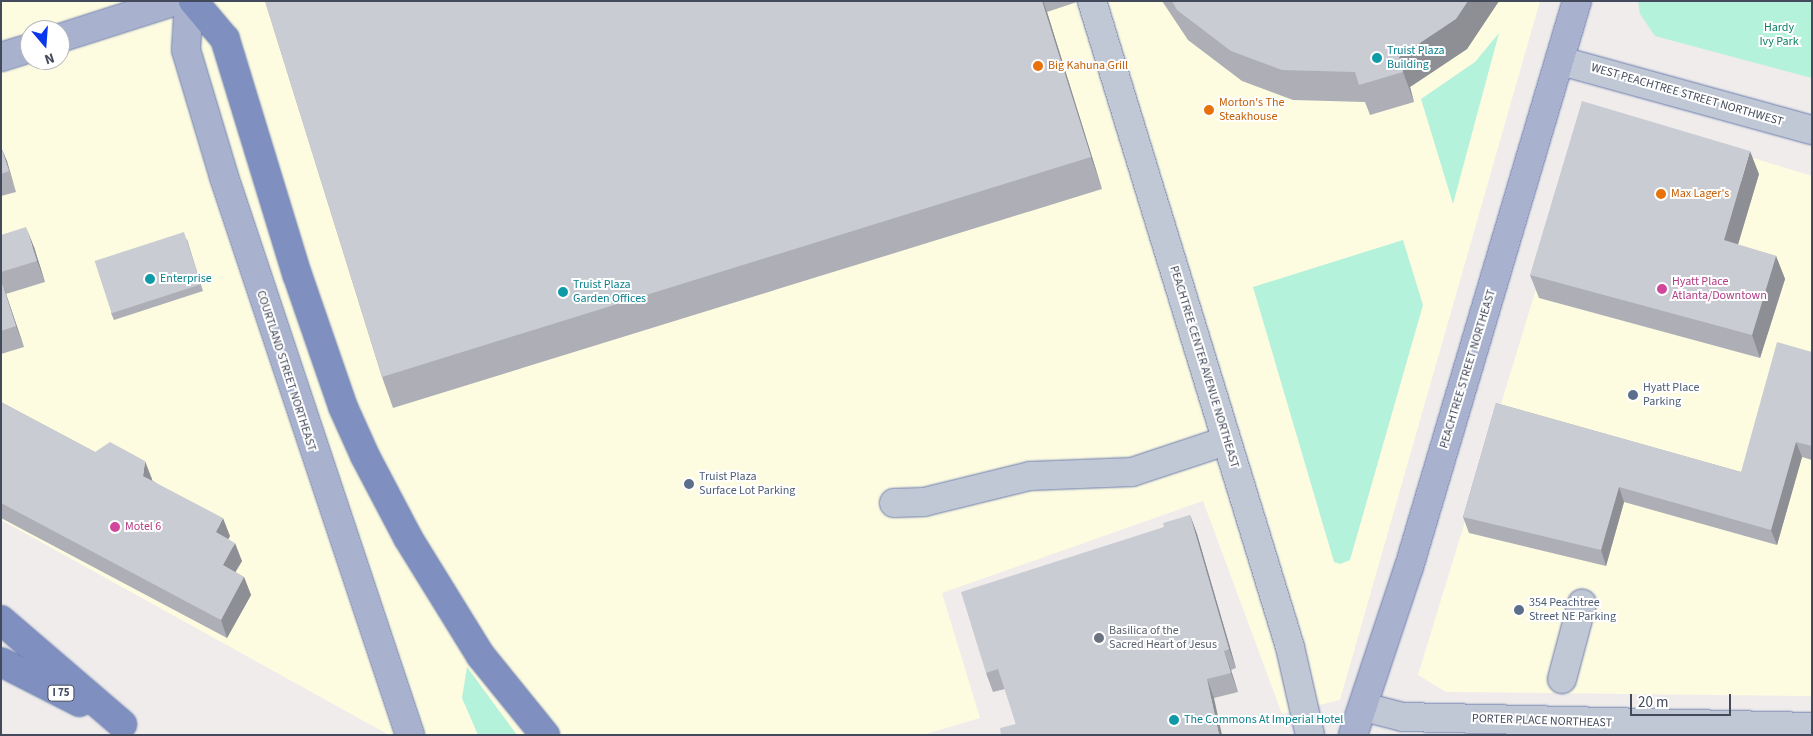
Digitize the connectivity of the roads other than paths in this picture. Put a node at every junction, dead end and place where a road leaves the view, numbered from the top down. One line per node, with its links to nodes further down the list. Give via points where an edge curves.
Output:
1 (176, 1): 6 (main road)
2 (189, 1): 20 (main road, COURTLAND STREET NORTHEAST, via 186,50 224,177)
3 (193, 1): 21 (highway, via 225,39 297,274 343,407 365,456 408,538 481,656)
4 (1092, 1): 11 (street, PEACHTREE CENTER AVENUE NORTHEAST)
5 (1577, 1): 9 (main road, PEACHTREE STREET NORTHEAST)
6 (70, 35)
7 (20, 51): 8 (main road)
8 (1, 57)
9 (1561, 61): 10 (street, WEST PEACHTREE STREET NORTHWEST); 17 (main road, PEACHTREE STREET NORTHEAST)
10 (1812, 130)
11 (1226, 441): 12 (street, via 1132,472 1030,476 924,502); 22 (street, PEACHTREE CENTER AVENUE NORTHEAST, via 1290,646)
12 (894, 503)
13 (1582, 604): 16 (street)
14 (1, 620): 19 (highway)
15 (1, 662): 19 (highway, I 75)
16 (1562, 679)
17 (1364, 707): 18 (street, PORTER PLACE NORTHEAST, via 1403,717); 23 (main road, PEACHTREE STREET NORTHEAST)
18 (1812, 727)
19 (130, 729)
20 (410, 735)
21 (545, 735)
22 (1310, 735)
23 (1353, 735)

